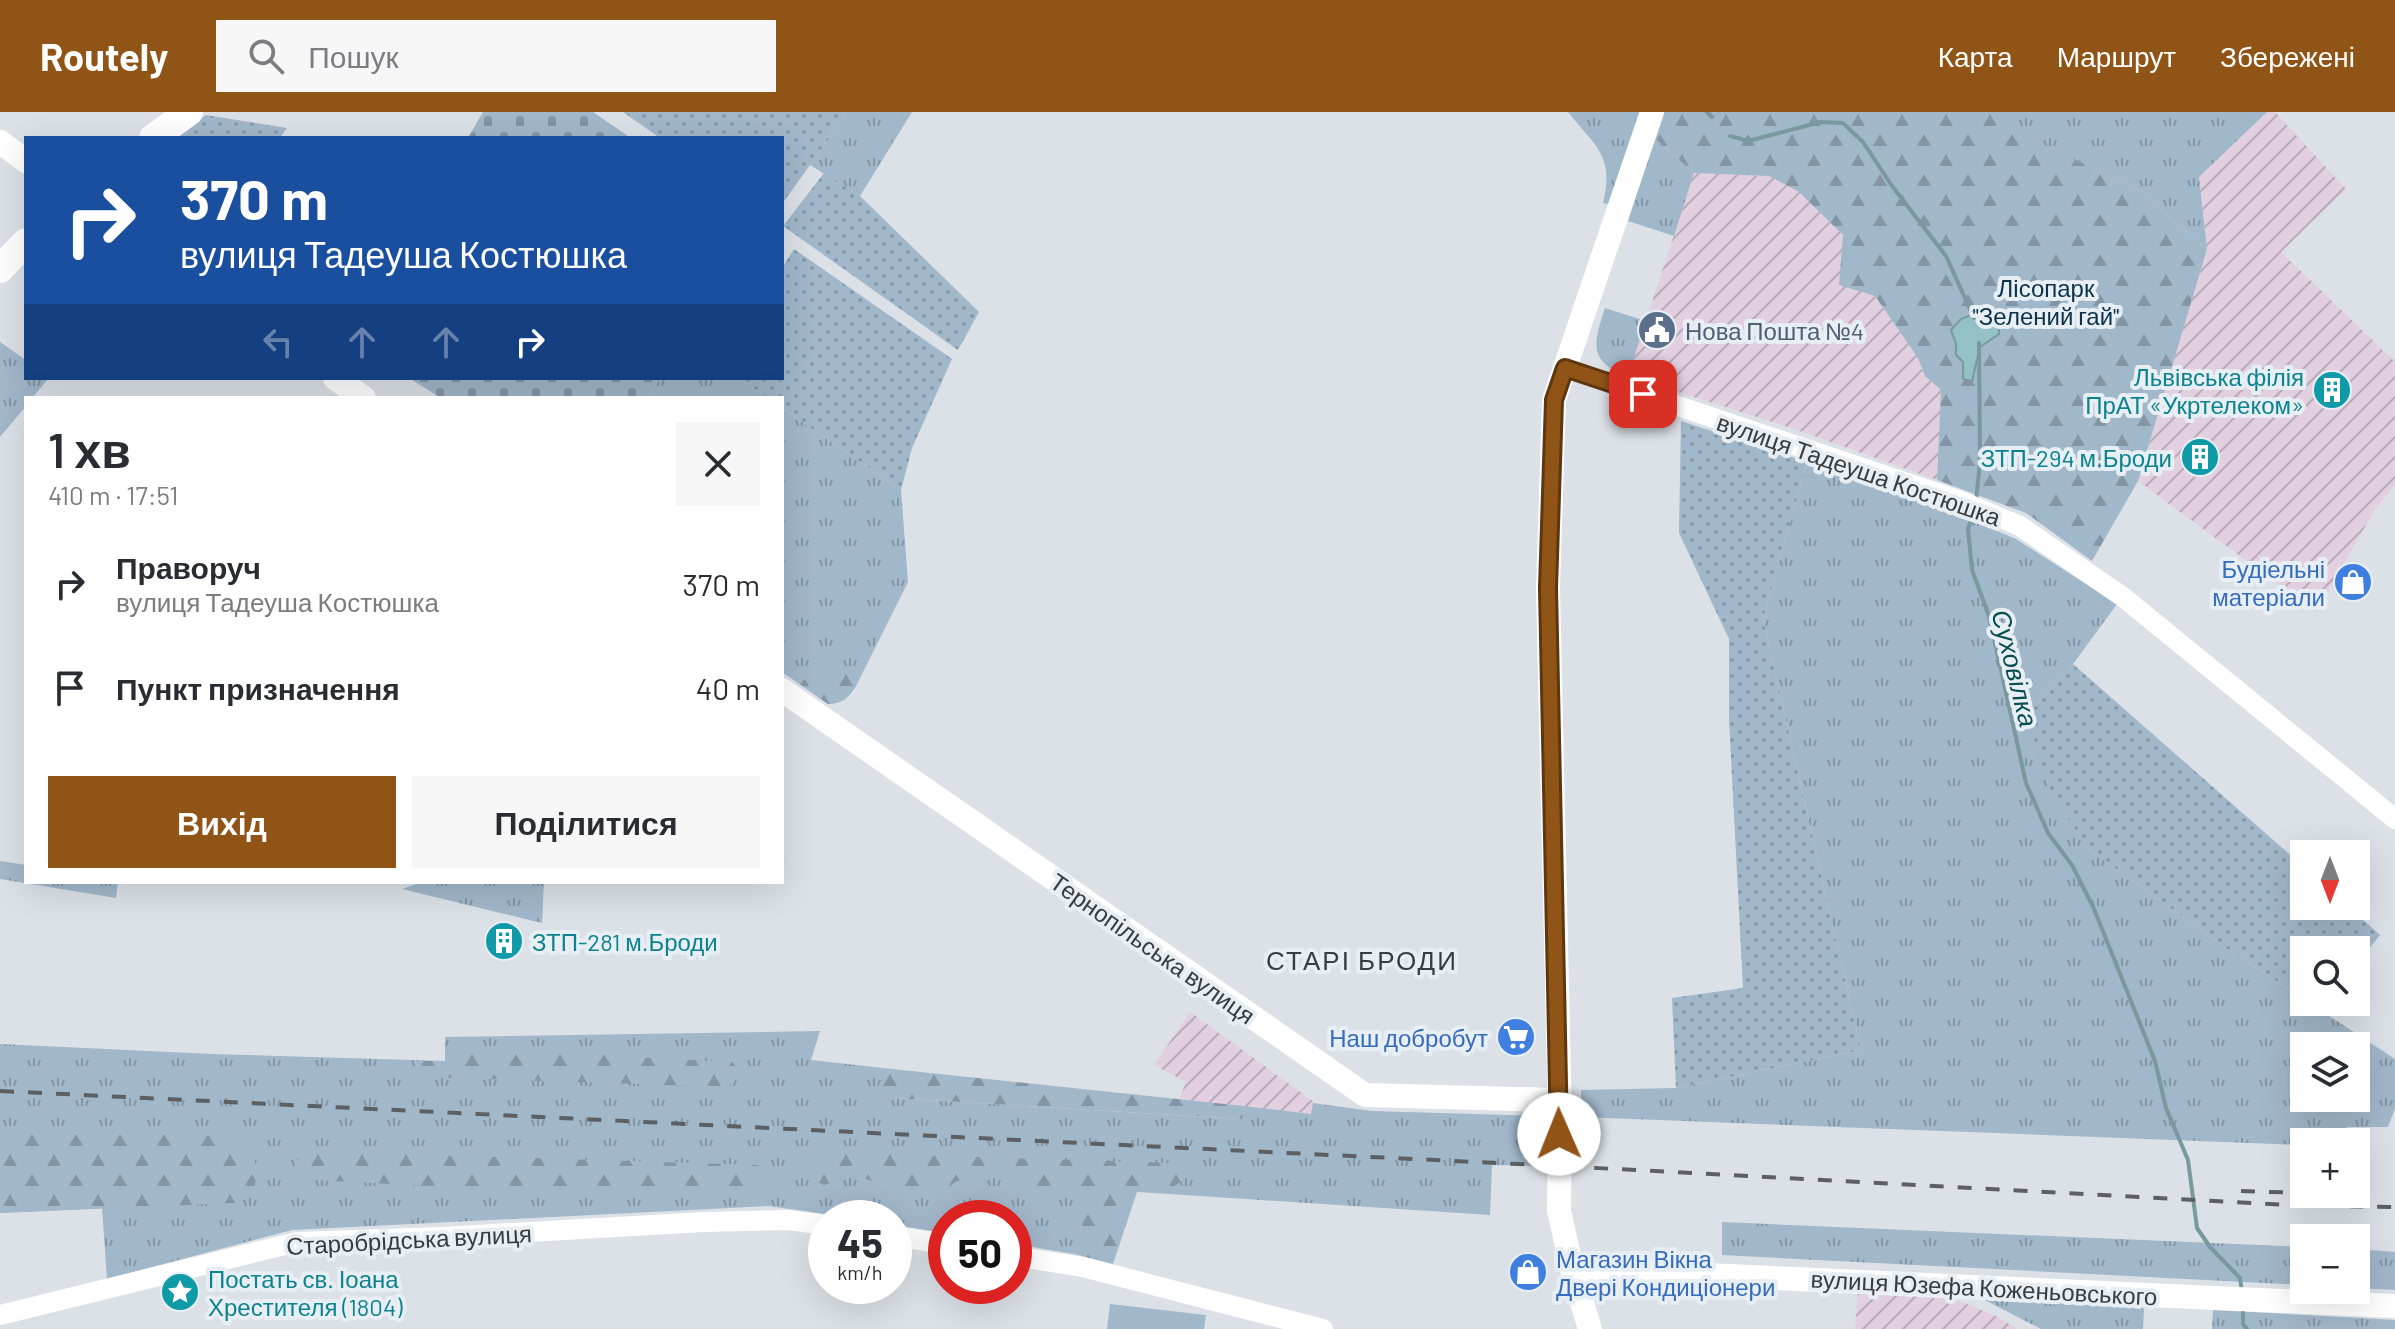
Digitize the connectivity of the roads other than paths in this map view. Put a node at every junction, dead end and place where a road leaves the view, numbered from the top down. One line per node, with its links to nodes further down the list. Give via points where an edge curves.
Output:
1 (189, 112): 3 (highway)
2 (1652, 112): 8 (main road)
3 (156, 136)
4 (0, 142): 5 (main road)
5 (24, 160)
6 (24, 244): 7 (highway)
7 (0, 269)
8 (1565, 368): 12 (street, вулиця Тадеуша Костюшка, via 1961,501 2020,526 2123,597); 13 (main road, via 1554,400 1548,588)
9 (338, 380): 10 (main road)
10 (361, 396)
11 (784, 691): 13 (main road, Тернопільська вулиця, via 1365,1095)
12 (2395, 819)
13 (1559, 1100): 16 (main road, via 1558,1205)
14 (808, 1223): 18 (street, Старобрідська вулиця, via 704,1222 297,1242)
15 (1032, 1259): 19 (street, via 1083,1267)
16 (1572, 1269): 17 (main road, вулиця Юзефа Коженьовського); 20 (main road)
17 (2395, 1306)
18 (0, 1315)
19 (1323, 1329)
20 (1590, 1329)

